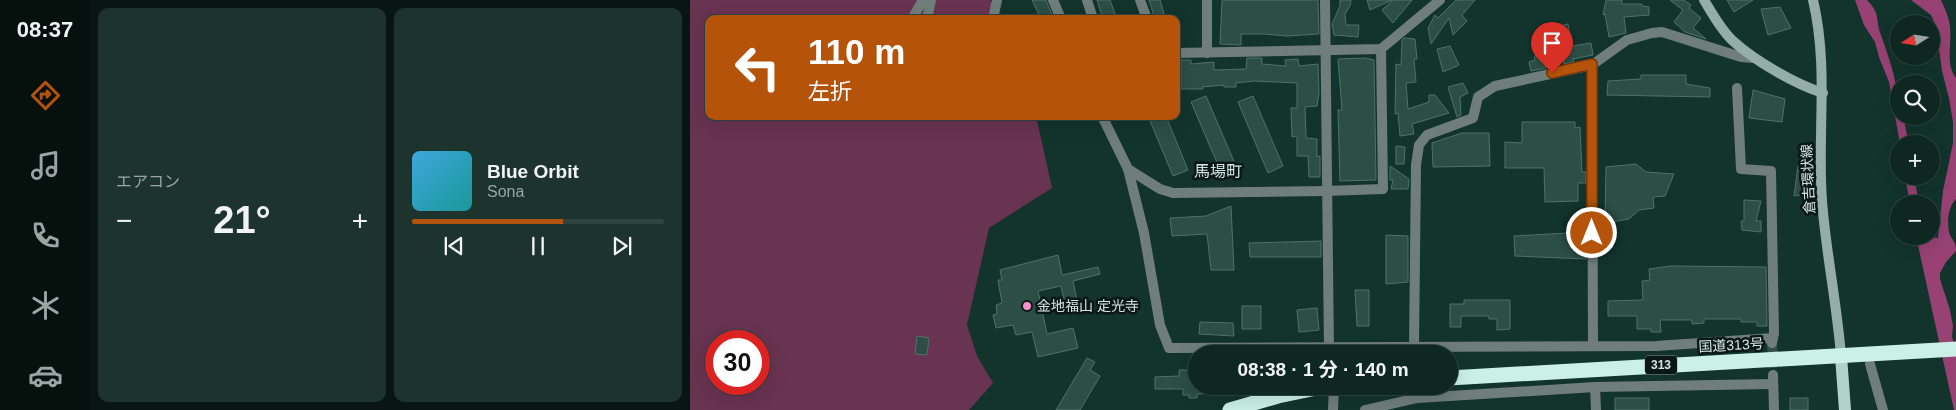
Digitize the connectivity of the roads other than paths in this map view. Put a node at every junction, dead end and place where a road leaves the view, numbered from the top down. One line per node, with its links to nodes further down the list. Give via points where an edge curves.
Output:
1 (924, 0): 12 (street)
2 (931, 0): 13 (street)
3 (997, 0): 14 (street)
4 (1053, 0): 15 (street)
5 (1087, 0): 16 (street)
6 (1140, 0): 17 (street)
7 (1207, 0): 21 (street)
8 (1325, 0): 19 (street)
9 (1440, 0): 18 (street)
10 (1704, 0): 22 (main road, via 1732,40)
11 (1813, 0): 25 (main road, 倉吉環状線)
12 (915, 15)
13 (928, 15)
14 (994, 15)
15 (1059, 15)
16 (1092, 15)
17 (1146, 15)
18 (1381, 49): 19 (street); 28 (street, via 1383,188)
19 (1326, 50): 21 (street); 28 (street)
20 (1180, 53): 21 (street)
21 (1207, 53)
22 (1754, 58): 23 (street, via 1662,32 1627,40); 25 (main road, via 1806,88)
23 (1592, 64): 30 (street, via 1495,86 1478,97 1473,118 1427,135 1419,144 1414,207); 31 (street)
24 (1737, 88): 31 (street, via 1741,169 1771,171 1772,341)
25 (1823, 93): 35 (main road, 倉吉環状線, via 1820,127 1822,200)
26 (1104, 120): 27 (street)
27 (1128, 169): 28 (street, via 1160,189 1173,192); 33 (street, via 1144,233 1160,325 1169,348)
28 (1326, 191): 29 (street)
29 (1328, 345)
30 (1414, 345)
31 (1593, 346): 32 (street)
32 (1458, 347)
33 (1188, 348)
34 (1956, 349): 36 (highway, 国道313号 / 313)
35 (1841, 356): 36 (highway, 国道313号 / 313); 37 (highway, 国道313号 / 313); 48 (main road)
36 (1871, 359): 49 (street)
37 (1458, 377)
38 (1595, 387): 41 (street); 46 (street); 47 (street, via 1773,379)
39 (1283, 395): 42 (highway)
40 (1334, 395): 43 (street)
41 (1417, 398): 44 (street); 45 (street)
42 (1230, 410)
43 (1333, 410)
44 (1365, 410)
45 (1417, 410)
46 (1596, 410)
47 (1774, 410)
48 (1845, 410)
49 (1883, 410)

